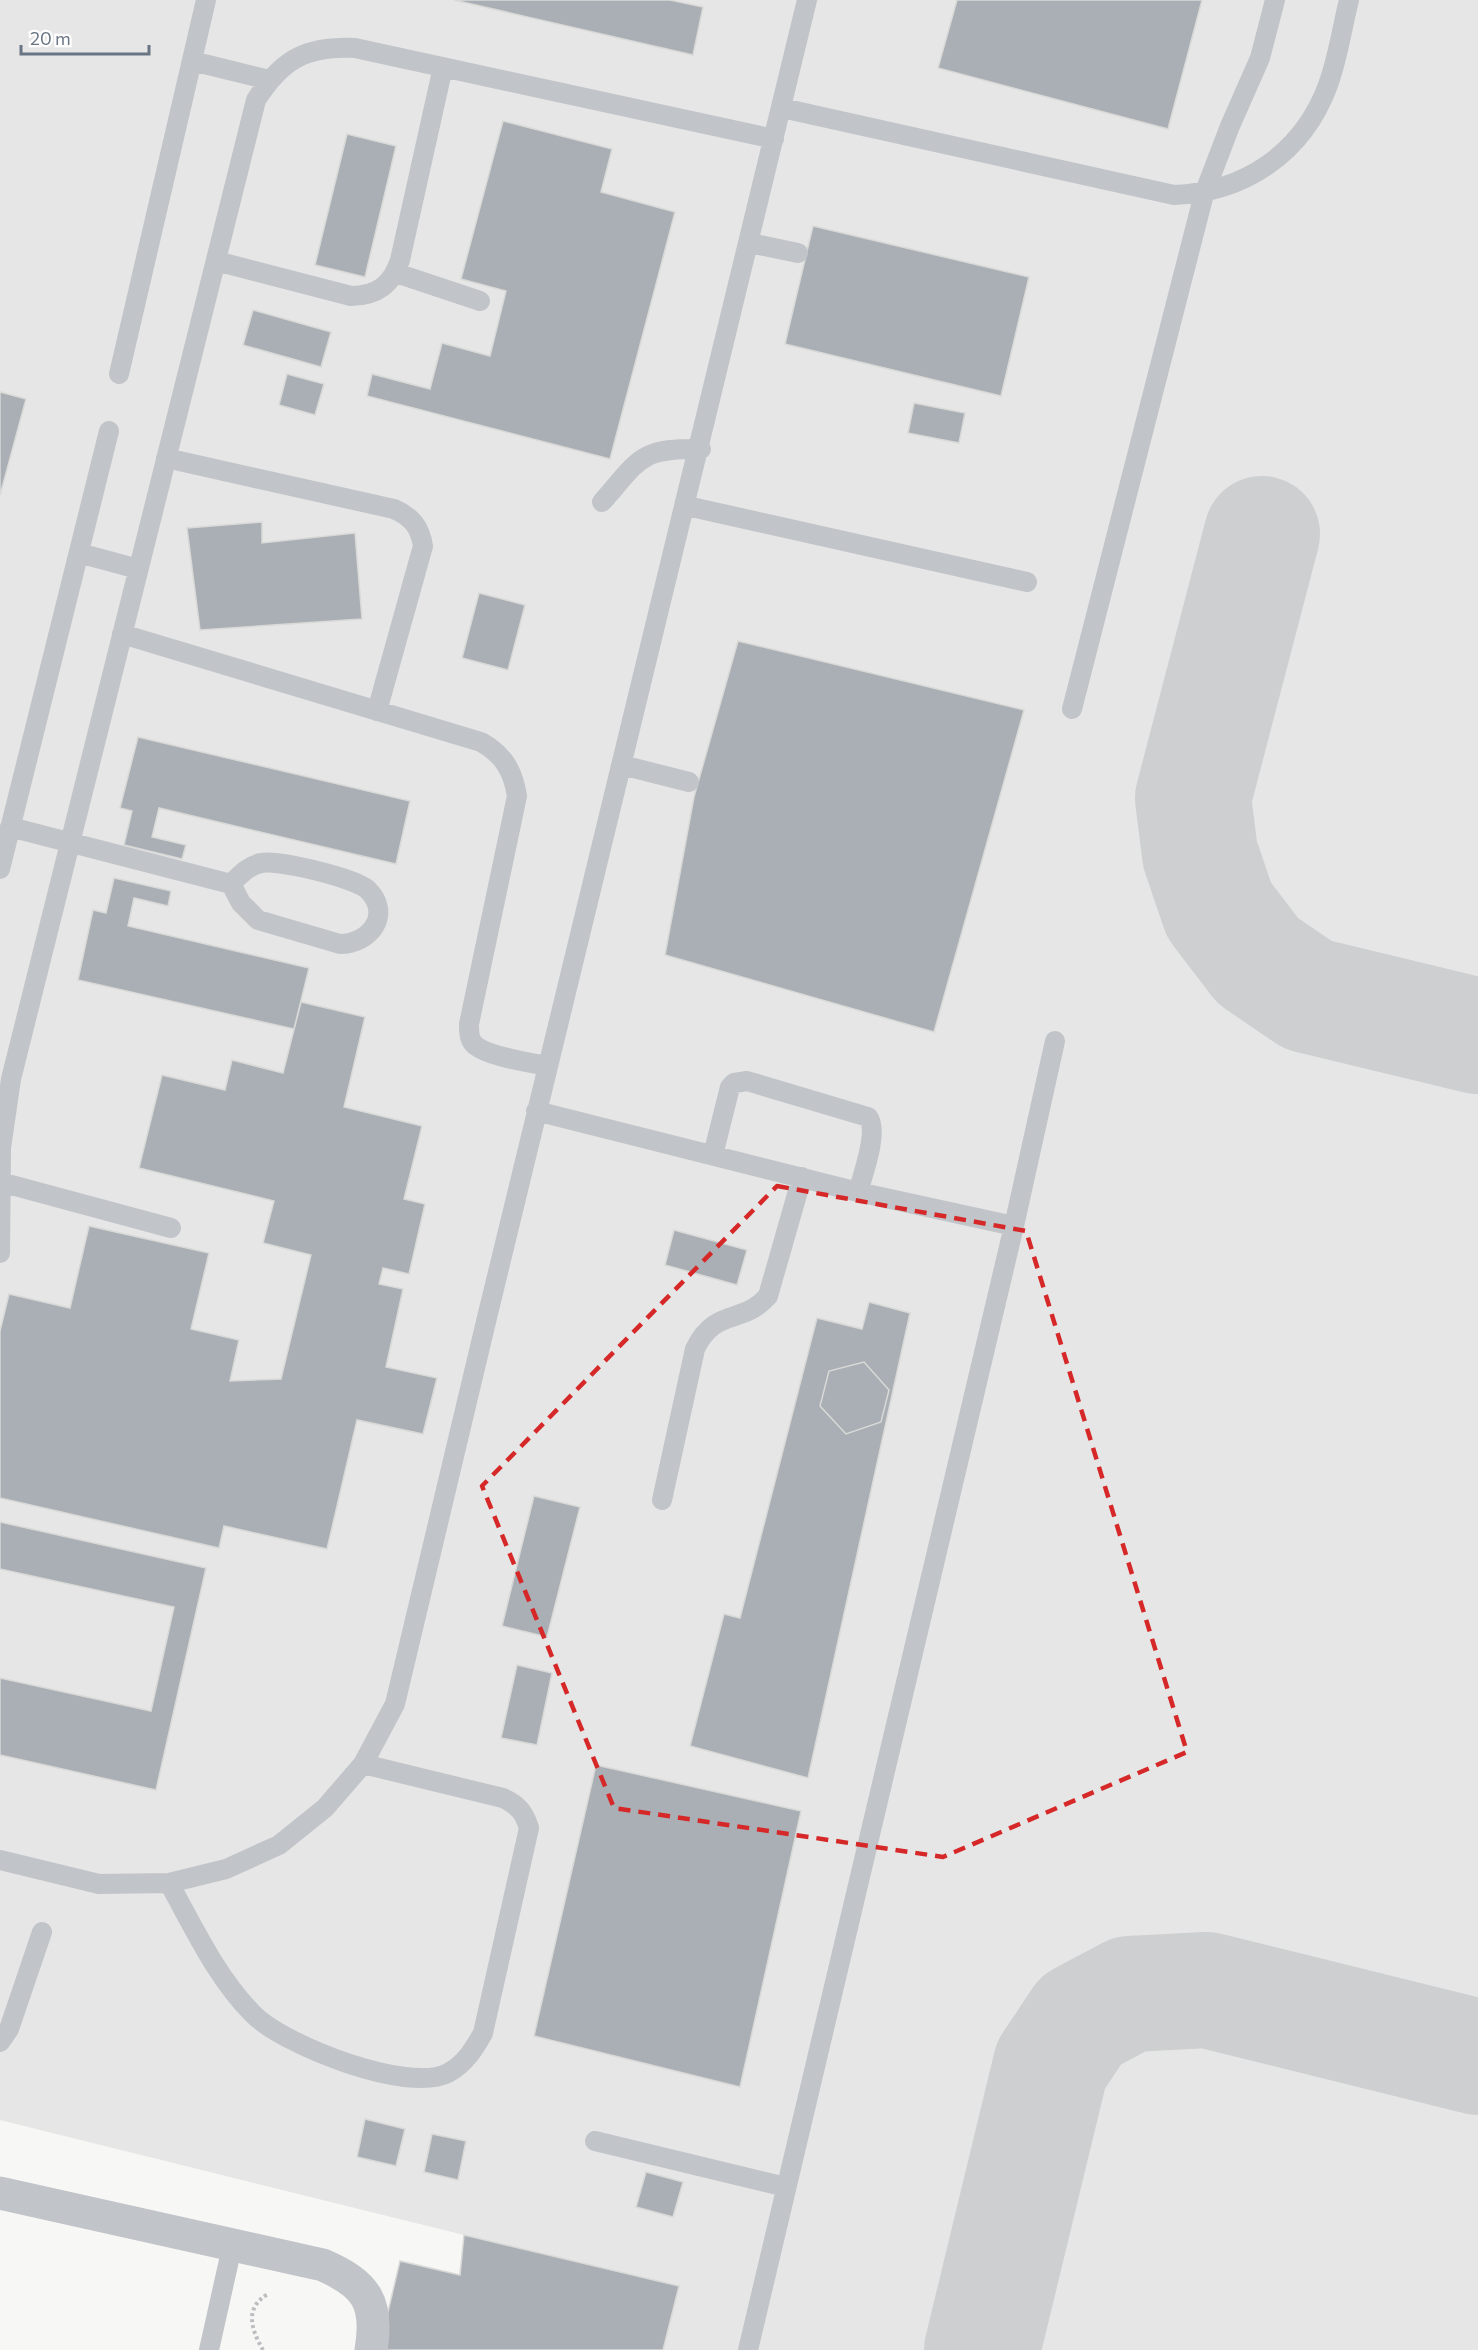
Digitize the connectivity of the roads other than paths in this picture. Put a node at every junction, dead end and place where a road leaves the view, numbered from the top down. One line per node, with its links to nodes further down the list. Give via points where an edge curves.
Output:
1 (206, 0): 5 (lane)
2 (807, 0): 8 (lane)
3 (1275, 0): 10 (lane, via 1260,58)
4 (1349, 0): 10 (lane, via 1328,85 1314,116 1267,166 1238,183)
5 (192, 61): 7 (lane); 16 (lane)
6 (443, 67): 7 (lane, via 355,48 331,47 286,63); 9 (lane); 14 (lane)
7 (269, 80): 13 (lane, via 256,100)
8 (782, 108): 9 (lane); 10 (lane, via 1174,195)
9 (774, 139): 11 (lane)
10 (1204, 194): 26 (lane)
11 (750, 243): 12 (lane); 18 (lane)
12 (798, 253)
13 (216, 261): 14 (lane, via 351,296 377,291); 19 (lane)
14 (396, 273): 15 (lane)
15 (480, 301)
16 (119, 374)
17 (109, 431): 22 (lane)
18 (701, 449): 20 (lane, via 662,449 644,456); 21 (lane)
19 (166, 458): 23 (lane); 27 (lane, via 394,509 415,522 423,546)
20 (602, 502)
21 (687, 506): 24 (lane); 28 (lane)
22 (79, 554): 23 (lane); 30 (lane)
23 (138, 569): 25 (lane)
24 (1027, 582)
25 (122, 634): 27 (lane); 31 (lane)
26 (1072, 709)
27 (377, 711): 35 (lane, via 481,742 496,750 507,764 517,796 515,813 469,1036 475,1046 485,1051)
28 (622, 765): 29 (lane); 35 (lane)
29 (689, 782)
30 (10, 827): 31 (lane); 32 (lane)
31 (70, 842): 33 (lane); 39 (lane, via 11,1079)
32 (0, 869)
33 (231, 884): 33 (lane, via 241,903 258,920 340,944 363,940 377,921 377,909 366,888 288,864 263,862 251,866)
34 (1055, 1041): 42 (lane)
35 (547, 1066): 36 (lane)
36 (536, 1111): 37 (lane); 46 (lane, via 394,1704)
37 (713, 1155): 38 (lane); 40 (lane, via 730,1087 747,1081 868,1116 873,1134)
38 (802, 1177): 40 (lane); 45 (lane, via 768,1296 758,1308 713,1323 695,1349)
39 (0, 1182): 41 (lane); 43 (lane)
40 (858, 1192): 42 (lane)
41 (1, 1221): 44 (lane)
42 (1014, 1226): 52 (lane)
43 (171, 1228)
44 (0, 1253)
45 (662, 1500)
46 (363, 1764): 48 (lane, via 326,1808 279,1845 226,1869); 48 (lane, via 516,1803 529,1828 483,2033 469,2057 447,2074 419,2080 393,2075 290,2041 254,2015 226,1982)
47 (0, 1860): 48 (lane, via 99,1884)
48 (169, 1884)
49 (42, 1932): 50 (lane, via 9,2029)
50 (0, 2042)
51 (595, 2140): 52 (lane)
52 (786, 2187): 57 (lane)
53 (0, 2193): 54 (street)
54 (232, 2247): 55 (lane); 56 (street, via 323,2265 349,2277 368,2298 375,2325)
55 (209, 2350)
56 (371, 2350)
57 (748, 2350)

